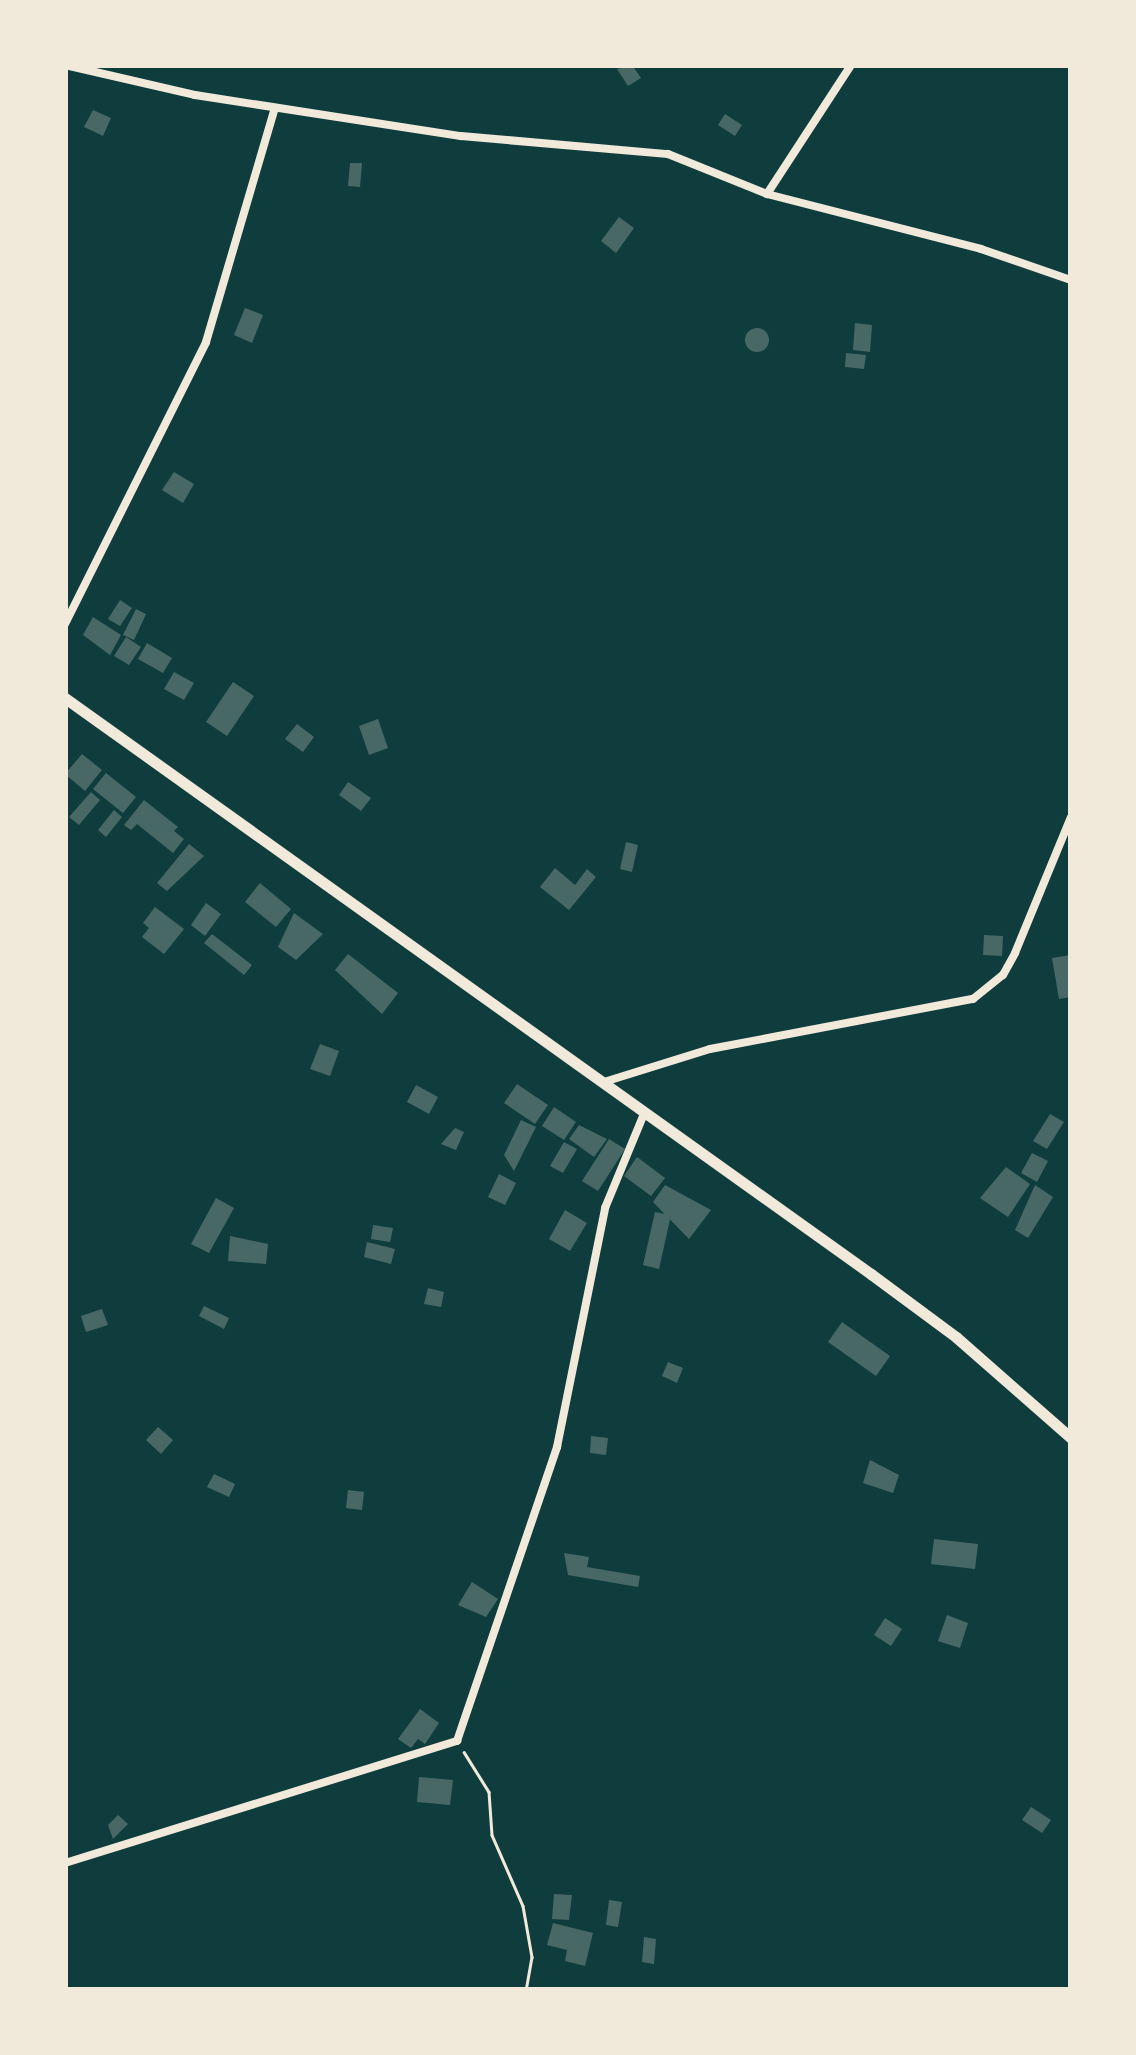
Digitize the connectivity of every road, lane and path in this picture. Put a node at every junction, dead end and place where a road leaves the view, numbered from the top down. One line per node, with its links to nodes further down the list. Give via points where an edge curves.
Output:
1 (65, 65): 3 (street)
2 (851, 65): 4 (street)
3 (275, 108): 4 (street, via 461,136 668,154); 6 (street, via 206,342)
4 (767, 194): 5 (street, via 981,248)
5 (1071, 280)
6 (65, 624)
7 (65, 698): 9 (main road)
8 (1071, 817): 9 (street, via 1016,953 1003,975 973,998 710,1049)
9 (597, 1084): 10 (main road)
10 (644, 1114): 11 (main road, via 956,1337); 12 (street, via 605,1208 556,1447)
11 (1071, 1438)
12 (458, 1742): 13 (street); 14 (path, via 489,1792 492,1835 523,1906 532,1957)
13 (65, 1863)
14 (526, 1990)

